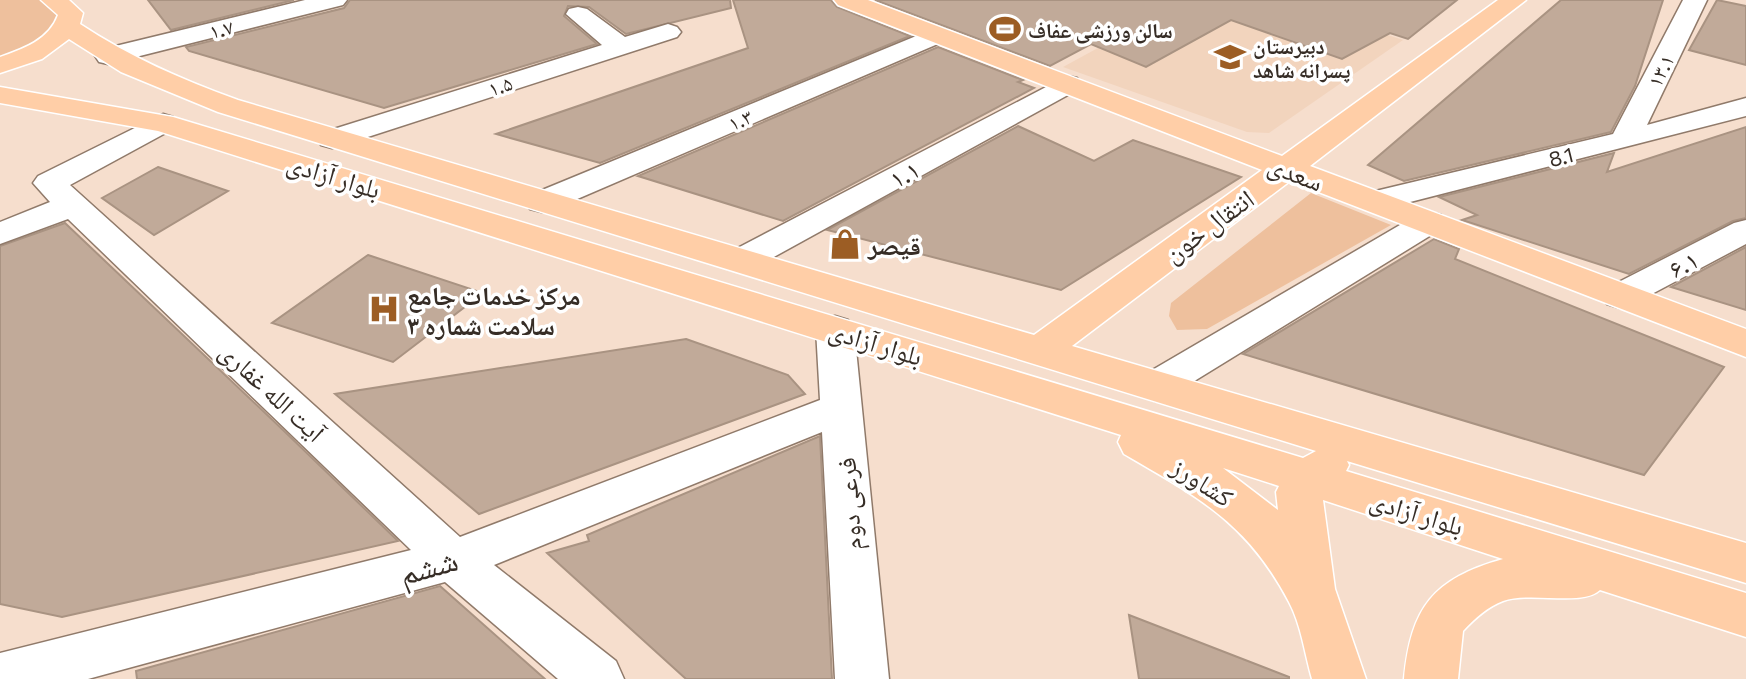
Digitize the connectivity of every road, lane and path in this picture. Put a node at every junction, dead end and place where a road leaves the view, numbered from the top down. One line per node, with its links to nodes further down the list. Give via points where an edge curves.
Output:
1 (335, 0): 10 (street, ۱.۷)
2 (846, 0): 8 (main road, سعدی)
3 (1514, 0): 18 (main road, انتقال خون)
4 (1695, 0): 17 (street, ۱۳.۱)
5 (60, 14): 10 (main road, بلوار آزادی); 11 (main road, via 46,46)
6 (578, 14): 9 (street)
7 (668, 32): 9 (street, ۱.۵)
8 (938, 35): 12 (main road, سعدی); 20 (street, ۱.۳)
9 (621, 47): 16 (street, ۱.۵)
10 (107, 56): 15 (main road, بلوار آزادی)
11 (0, 65)
12 (1067, 84): 18 (main road, سعدی); 25 (street, ۱.۱)
13 (0, 95): 15 (main road, بلوار آزادی)
14 (1746, 107): 17 (street, 8.1)
15 (156, 109): 16 (main road, بلوار آزادی); 21 (street, آیت الله غفاری, via 49,183); 27 (main road, بلوار آزادی)
16 (332, 139): 20 (main road, بلوار آزادی)
17 (1625, 140): 19 (street, 8.1)
18 (1286, 168): 19 (main road, سعدی); 29 (main road, انتقال خون)
19 (1375, 201): 22 (main road, سعدی)
20 (542, 202): 25 (main road, بلوار آزادی)
21 (72, 205): 24 (street); 35 (street, آیت الله غفاری)
22 (1429, 222): 26 (main road, سعدی); 31 (street)
23 (1746, 230): 26 (street, ۶.۱)
24 (0, 234)
25 (740, 261): 29 (main road, بلوار آزادی)
26 (1620, 296): 28 (main road, سعدی)
27 (835, 329): 30 (main road, بلوار آزادی); 32 (street, فرعی دوم)
28 (1746, 344)
29 (1038, 351): 31 (main road, بلوار آزادی)
30 (979, 374): 33 (main road, بلوار آزادی); 37 (main road, کشاورز, via 1133,439 1219,487 1266,527)
31 (1156, 386): 34 (main road, بلوار آزادی)
32 (841, 408): 35 (street, ششم); 42 (street, فرعی دوم)
33 (1306, 477): 34 (main road, via 1327,466 1354,461 1499,503); 37 (main road, via 1299,492); 38 (main road, بلوار آزادی)
34 (1532, 499): 36 (main road, بلوار آزادی)
35 (453, 560): 40 (street, ششم); 41 (street, آیت الله غفاری)
36 (1746, 563)
37 (1313, 596): 43 (main road, کشاورز)
38 (1693, 598): 39 (main road, بلوار آزادی); 44 (main road, via 1564,575 1521,575 1481,587 1443,616 1432,657)
39 (1746, 615)
40 (2, 677)
41 (597, 679)
42 (862, 679)
43 (1339, 679)
44 (1432, 679)

